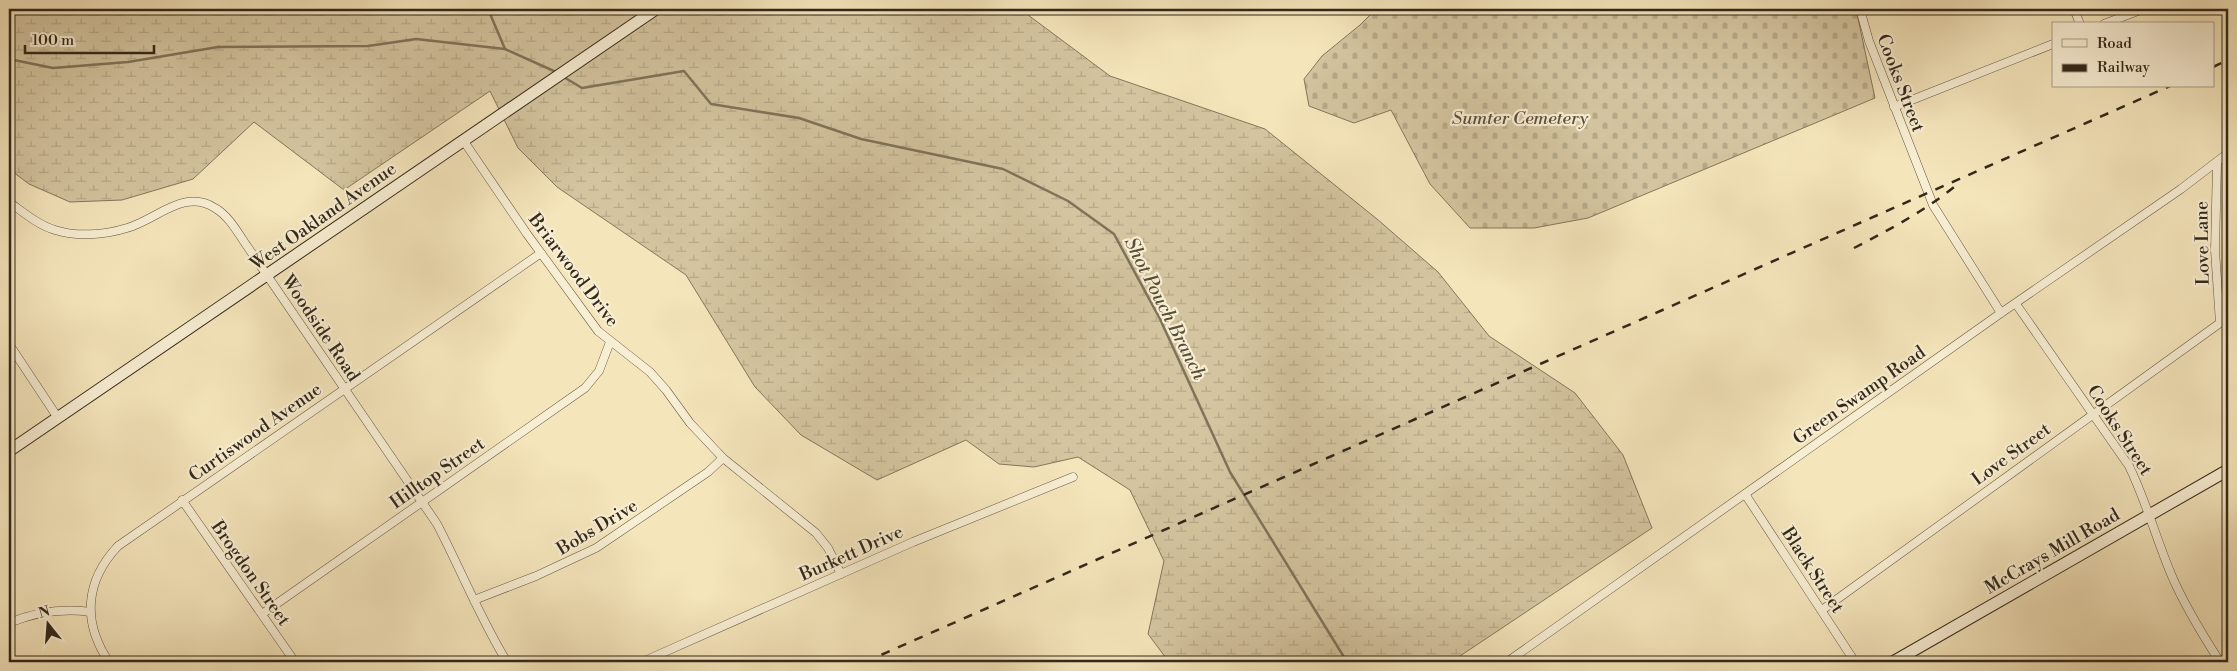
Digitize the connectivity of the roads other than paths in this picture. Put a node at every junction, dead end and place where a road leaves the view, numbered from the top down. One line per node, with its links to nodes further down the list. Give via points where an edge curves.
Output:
1 (656, 9): 9 (street, West Oakland Avenue)
2 (1862, 9): 8 (street, Cooks Street, via 1864,27)
3 (2074, 9): 5 (street)
4 (2143, 9): 6 (street)
5 (2079, 22)
6 (2109, 22)
7 (2052, 44): 8 (street)
8 (1894, 107): 16 (street, Cooks Street, via 1933,205)
9 (463, 140): 13 (street, Briarwood Drive); 14 (street, West Oakland Avenue)
10 (2228, 153): 11 (street, Green Swamp Road)
11 (2217, 163): 15 (street, Green Swamp Road); 17 (street, Love Lane, via 2216,274)
12 (9, 202): 14 (street, Woodside Road, via 40,224 54,230 82,234 127,228 176,204 189,201 204,203 222,213)
13 (541, 253): 18 (street, Briarwood Drive, via 589,321); 20 (street, Curtiswood Avenue)
14 (267, 276): 20 (street, Woodside Road); 22 (street, West Oakland Avenue)
15 (2016, 304): 16 (street, Green Swamp Road); 21 (street, Cooks Street)
16 (2001, 312): 27 (street, Green Swamp Road)
17 (2220, 323): 21 (street, Love Street)
18 (610, 342): 24 (street, Briarwood Drive, via 658,379 690,423); 29 (street, Hilltop Street, via 599,371 585,388)
19 (9, 344): 22 (street)
20 (344, 389): 28 (street, Curtiswood Avenue); 29 (street, Woodside Road)
21 (2093, 413): 30 (street, Cooks Street, via 2129,466); 33 (street, Love Street)
22 (58, 418): 23 (street, West Oakland Avenue)
23 (9, 451)
24 (723, 458): 31 (street, Briarwood Drive, via 816,533); 32 (street, Bobs Drive, via 708,472 596,548)
25 (2228, 470): 30 (street, McCrays Mill Road)
26 (1073, 477): 31 (street, Burkett Drive)
27 (1745, 494): 33 (street, Black Street); 41 (street, Green Swamp Road)
28 (182, 500): 34 (street, Curtiswood Avenue, via 130,536 109,556 94,585); 35 (street, Brogdon Street)
29 (421, 502): 32 (street, Woodside Road, via 456,560); 35 (street, Hilltop Street)
30 (2150, 516): 43 (street, McCrays Mill Road); 44 (street, Cooks Street, via 2178,589)
31 (841, 574): 40 (street, Burkett Drive)
32 (474, 600): 39 (street, Woodside Road)
33 (1822, 610): 42 (street, Black Street)
34 (90, 612): 36 (street, via 44,612); 37 (street, Curtiswood Avenue, via 96,640)
35 (262, 614): 38 (street, Brogdon Street)
36 (9, 623)
37 (109, 662)
38 (294, 662)
39 (507, 662)
40 (642, 662)
41 (1507, 662)
42 (1855, 662)
43 (1893, 662)
44 (2220, 662)

